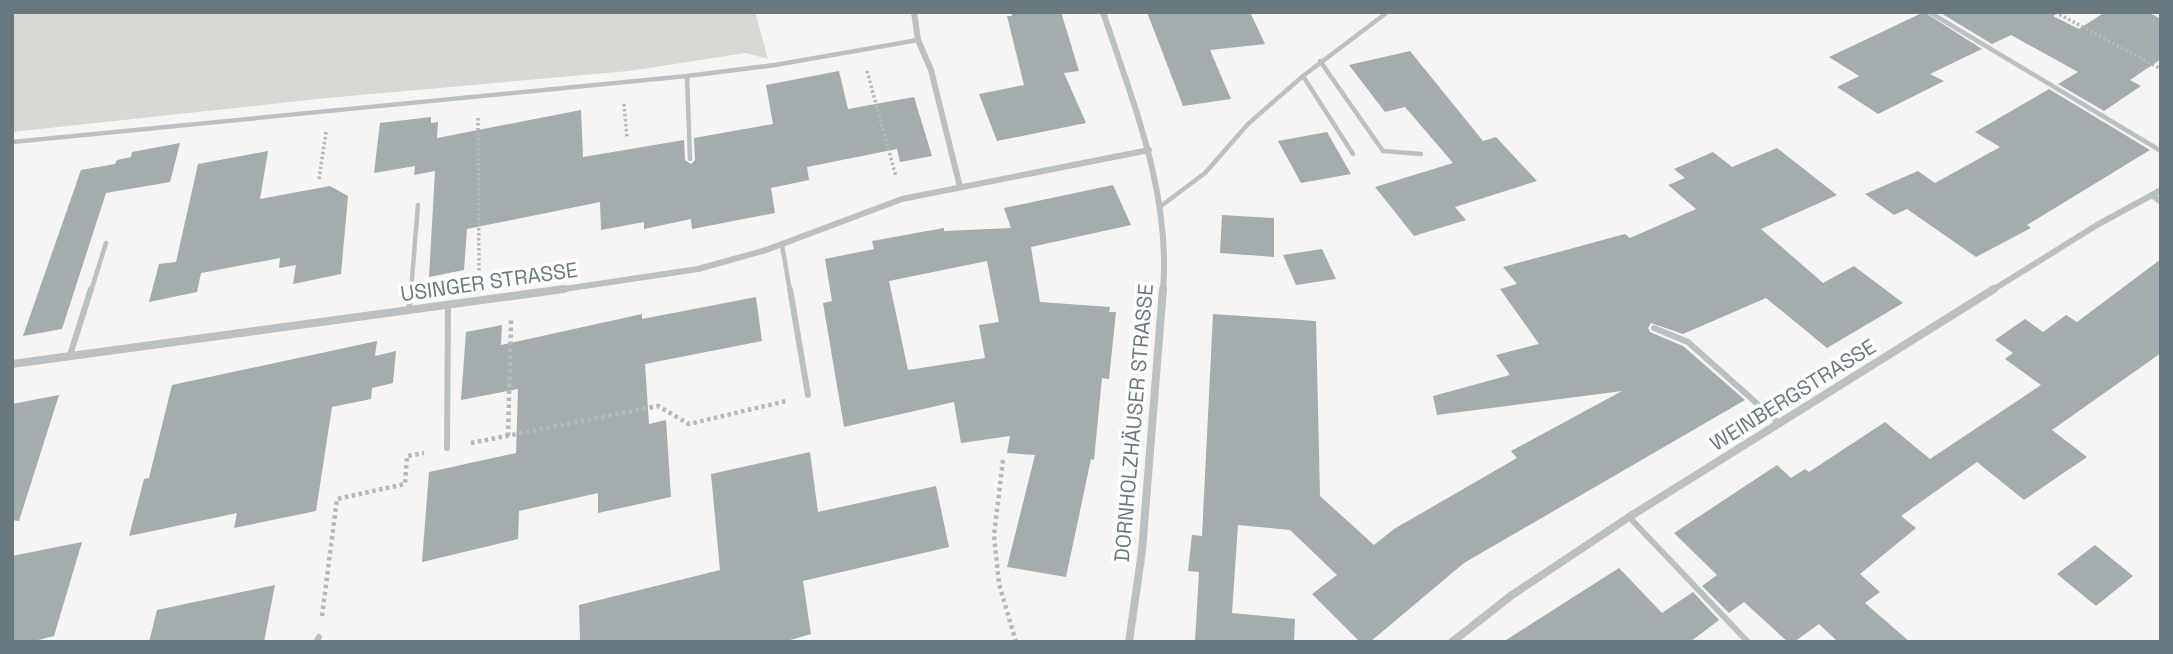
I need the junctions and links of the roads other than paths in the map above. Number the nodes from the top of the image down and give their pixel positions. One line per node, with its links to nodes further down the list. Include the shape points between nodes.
1 (914, 12): 5 (street)
2 (1103, 12): 10 (street, DORNHOLZHÄUSER STRASSE)
3 (1929, 12): 11 (lane)
4 (1385, 14): 6 (lane)
5 (918, 40): 7 (lane); 15 (street, via 931,70)
6 (1320, 61): 8 (lane); 13 (lane, via 1382,151)
7 (687, 76): 9 (lane); 14 (lane)
8 (1303, 76): 12 (lane); 20 (lane, via 1248,124 1205,173)
9 (12, 142)
10 (1149, 150): 15 (street, USINGER STRASSE); 20 (street, DORNHOLZHÄUSER STRASSE)
11 (2161, 151)
12 (1353, 154)
13 (1420, 154)
14 (690, 159)
15 (960, 187): 22 (street, USINGER STRASSE, via 867,209)
16 (2161, 190): 17 (street, WEINBERGSTRASSE)
17 (2152, 195): 18 (street); 29 (street, WEINBERGSTRASSE)
18 (2161, 202)
19 (418, 205): 24 (lane)
20 (1161, 206): 32 (street, DORNHOLZHÄUSER STRASSE, via 1166,264 1142,551)
21 (106, 243): 26 (lane)
22 (782, 245): 23 (street, USINGER STRASSE, via 670,275); 28 (lane)
23 (448, 307): 24 (street, USINGER STRASSE); 30 (lane)
24 (409, 311): 26 (street, USINGER STRASSE)
25 (1654, 328): 29 (lane, via 1688,342)
26 (70, 355): 27 (street, USINGER STRASSE)
27 (12, 364)
28 (808, 395)
29 (1780, 424): 31 (street, WEINBERGSTRASSE)
30 (447, 448)
31 (1629, 517): 33 (street, WEINBERGSTRASSE, via 1512,595); 34 (lane)
32 (1129, 642)
33 (1452, 642)
34 (1748, 642)

